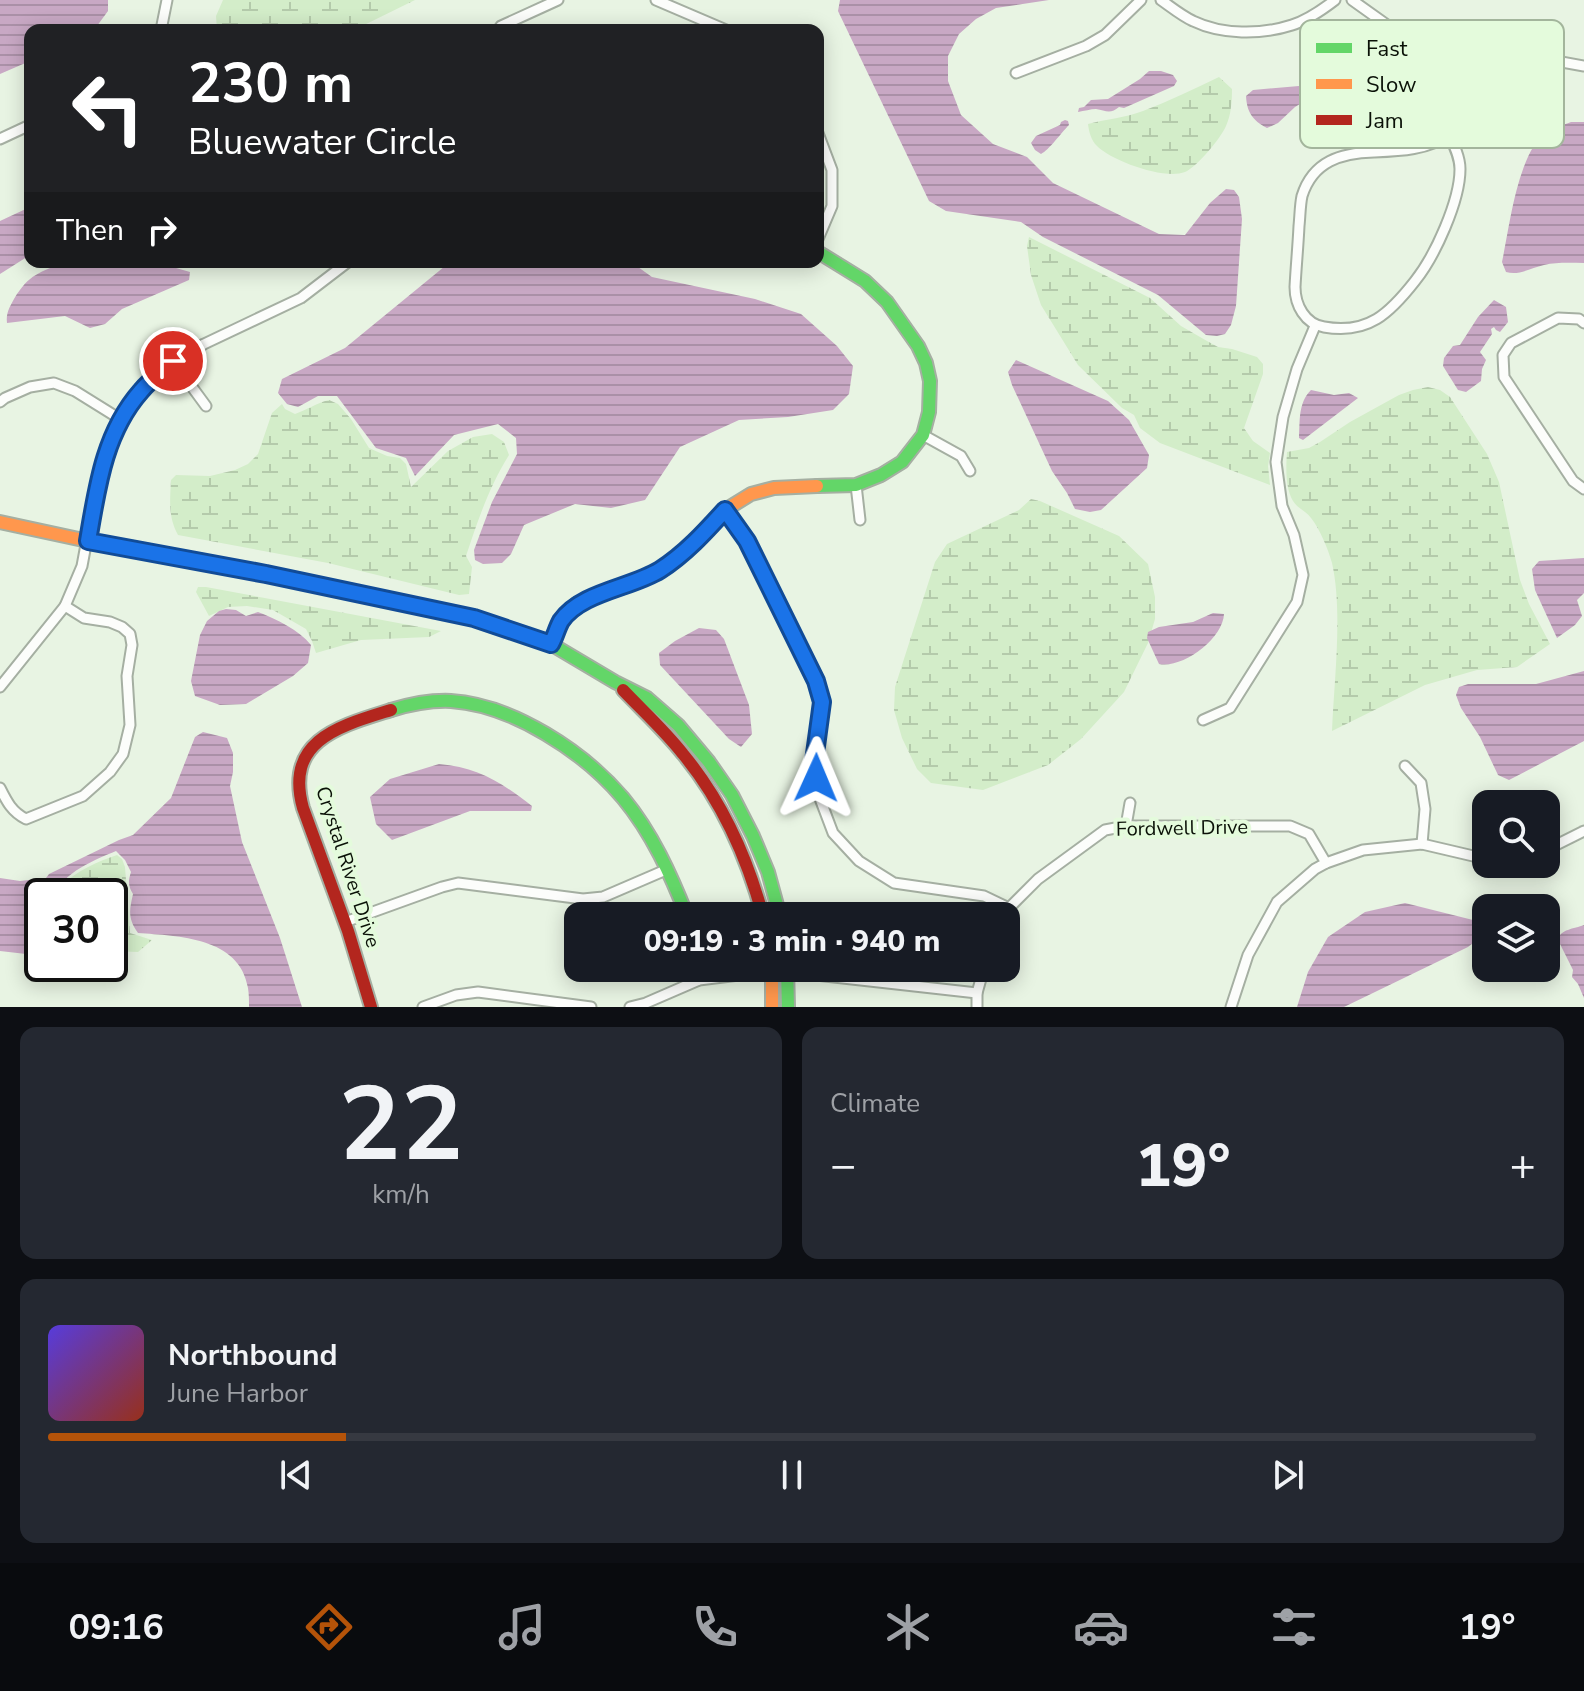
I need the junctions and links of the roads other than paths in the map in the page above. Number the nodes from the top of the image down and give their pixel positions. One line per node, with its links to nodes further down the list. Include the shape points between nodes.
1 (167, 0): 11 (street)
2 (558, 0): 12 (street)
3 (656, 0): 13 (street)
4 (1141, 0): 16 (street, via 1105,35)
5 (1161, 0): 10 (street, via 1191,21 1224,32)
6 (1335, 0): 8 (street)
7 (1352, 0): 9 (street)
8 (1302, 20)
9 (1380, 20)
10 (1300, 21)
11 (162, 24)
12 (505, 24)
13 (712, 24)
14 (1564, 62): 15 (street)
15 (1584, 66)
16 (1016, 73)
17 (24, 128): 18 (street)
18 (0, 139)
19 (1421, 148): 26 (street, via 1339,156 1314,173 1302,196 1295,298)
20 (1456, 148): 26 (street, via 1460,169 1451,214 1424,270 1395,307 1367,325 1339,330)
21 (824, 149): 22 (street, via 832,170 832,206)
22 (824, 225)
23 (824, 256): 31 (street, via 887,302 918,346 930,381)
24 (340, 268): 27 (street, via 301,298)
25 (1584, 323): 34 (street, via 1558,318 1511,343 1503,355 1504,377 1573,481)
26 (1315, 326): 43 (street, via 1283,417 1276,462 1282,506 1303,575 1297,602 1230,708)
27 (173, 361): 29 (street); 30 (street, via 141,390)
28 (0, 402): 30 (street, via 30,387 54,383)
29 (206, 406)
30 (120, 419): 38 (street, via 97,485)
31 (923, 435): 32 (street, via 961,456); 33 (street, via 902,462)
32 (970, 471)
33 (856, 485): 35 (street, via 774,488); 36 (street)
34 (1584, 489)
35 (725, 510): 40 (street, via 677,559 640,581 576,604); 57 (street, via 747,541 816,681 822,702 814,761 819,796 833,833 859,861 894,883 984,896)
36 (860, 520)
37 (0, 522): 38 (street)
38 (88, 541): 39 (street); 40 (street, via 474,618)
39 (65, 606): 42 (street); 45 (street, via 130,634 130,725 123,754 83,796 26,819 8,805)
40 (551, 644): 41 (street)
41 (615, 682): 55 (street, via 689,761 715,799); 56 (street, via 647,698 709,762 753,836)
42 (0, 687)
43 (1203, 720)
44 (1405, 766): 50 (street, via 1421,783)
45 (0, 788)
46 (1130, 803): 47 (street)
47 (1126, 826): 52 (street, Fordwell Drive, via 1290,826 1309,834); 58 (street, Fordwell Drive, via 1105,830)
48 (1584, 831): 49 (street)
49 (1560, 843)
50 (1422, 844): 51 (street); 52 (street, via 1363,850)
51 (1472, 856)
52 (1326, 863): 73 (street, via 1277,902 1248,955)
53 (668, 869): 54 (street, Crystal River Drive); 59 (street, via 603,897 583,899 458,883); 59 (street, Crystal River Drive, via 622,796 556,741 492,709 430,701 324,735 299,774 302,802)
54 (681, 902)
55 (759, 902)
56 (776, 902)
57 (992, 902)
58 (1016, 902)
59 (345, 922): 66 (street, Crystal River Drive)
60 (694, 982): 69 (street)
61 (772, 982): 70 (street)
62 (788, 982): 71 (street)
63 (887, 982): 65 (street)
64 (980, 982): 65 (street)
65 (977, 993): 72 (street)
66 (371, 1007)
67 (423, 1007): 68 (street, via 478,992)
68 (591, 1007)
69 (630, 1007)
70 (772, 1007)
71 (788, 1007)
72 (977, 1007)
73 (1231, 1007)

